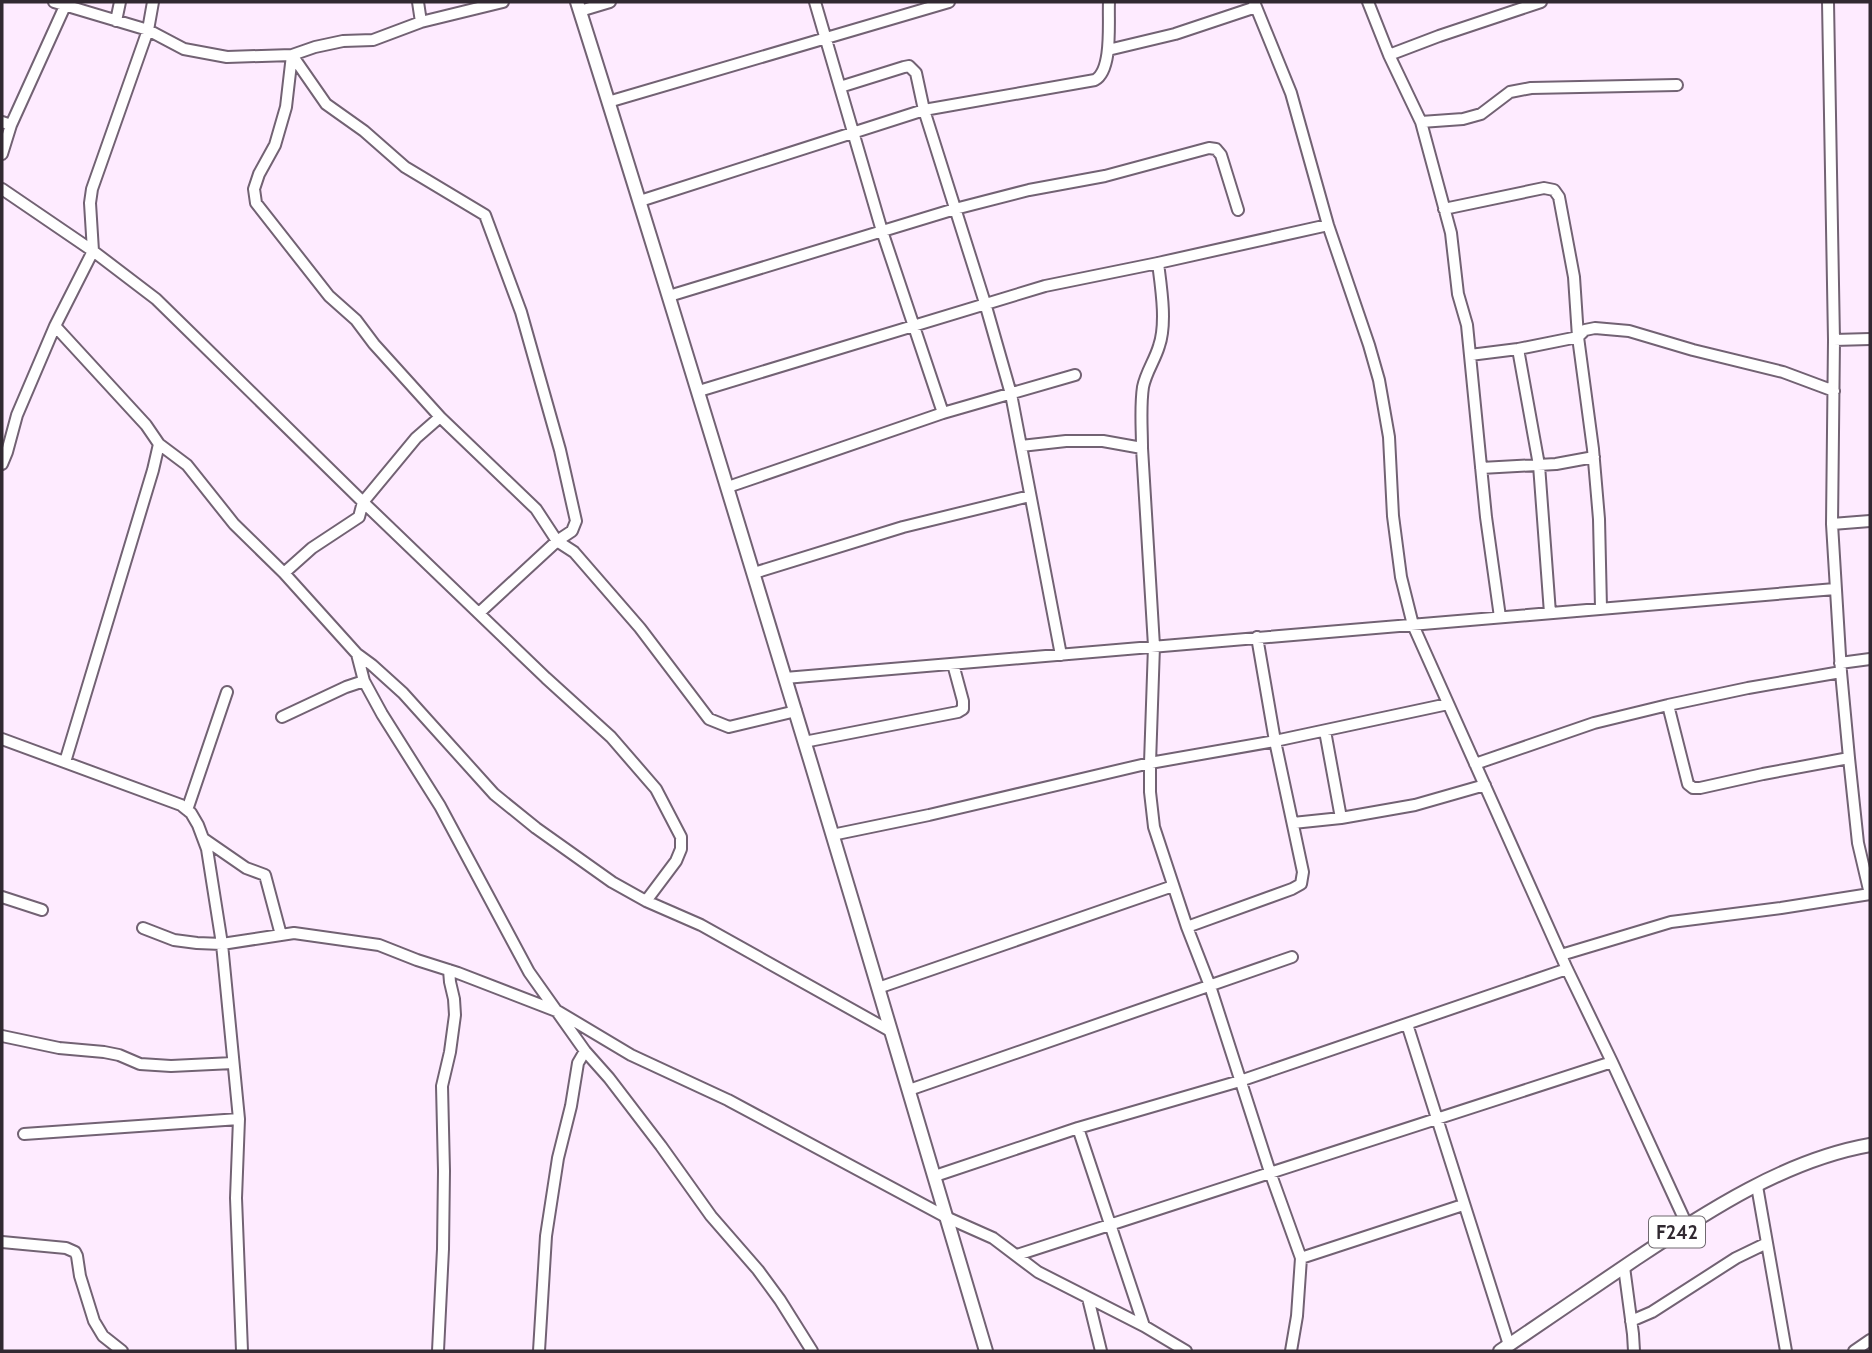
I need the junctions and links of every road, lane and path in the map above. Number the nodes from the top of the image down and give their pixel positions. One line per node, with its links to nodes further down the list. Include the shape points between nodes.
1 (120, 2): 15 (street)
2 (153, 2): 17 (street)
3 (418, 2): 16 (street)
4 (503, 2): 16 (street)
5 (610, 2): 14 (street)
6 (815, 2): 18 (street)
7 (949, 2): 18 (street)
8 (1109, 2): 19 (street)
9 (1368, 2): 21 (street)
10 (1541, 2): 21 (street)
11 (1828, 2): 45 (street)
12 (60, 4): 15 (street); 27 (street)
13 (1255, 4): 19 (street, via 1175,34); 35 (street, via 1291,93)
14 (578, 6): 24 (main road)
15 (116, 21): 17 (street)
16 (421, 22): 20 (street, via 373,40 343,41)
17 (148, 30): 20 (street, via 184,49 228,57); 37 (street, via 92,189)
18 (826, 39): 23 (street); 24 (street)
19 (1108, 50): 25 (street, via 1104,71 1095,79)
20 (292, 55): 53 (street, via 286,107 275,145 254,189 256,203 329,296 356,320); 67 (street, via 326,104 405,167 485,215 521,312 574,507 572,531)
21 (1388, 55): 26 (street)
22 (1677, 85): 26 (street, via 1531,88 1510,92 1482,114)
23 (840, 87): 25 (street, via 909,66 916,73); 28 (street)
24 (608, 102): 31 (main road)
25 (924, 110): 28 (street); 32 (street)
26 (1421, 122): 33 (street)
27 (6, 123): 29 (street)
28 (854, 133): 31 (street); 36 (street)
29 (2, 154)
30 (2, 189): 37 (street)
31 (639, 201): 39 (main road)
32 (956, 209): 34 (street, via 1209,148 1220,155); 36 (street); 40 (street)
33 (1444, 209): 43 (street, via 1544,188 1554,190 1574,277); 47 (street)
34 (1238, 210)
35 (1328, 225): 38 (street); 75 (street, via 1379,380 1389,437 1401,577)
36 (882, 231): 39 (street); 42 (street)
37 (93, 251): 41 (street); 64 (street, via 156,299)
38 (1158, 263): 40 (street); 56 (street, via 1161,328 1143,390)
39 (669, 296): 49 (main road)
40 (985, 303): 42 (street); 51 (street)
41 (55, 326): 54 (street); 57 (street)
42 (914, 326): 49 (street); 52 (street)
43 (1578, 337): 46 (street); 50 (street, via 1595,328 1629,331 1783,372); 58 (street)
44 (1870, 339): 45 (street)
45 (1834, 340): 50 (street)
46 (1518, 349): 47 (street); 60 (street)
47 (1470, 355): 61 (street)
48 (1075, 375): 51 (street)
49 (699, 391): 62 (main road)
50 (1834, 391): 66 (street)
51 (1011, 394): 52 (street); 55 (street)
52 (943, 413): 62 (street)
53 (440, 417): 64 (street, via 416,438); 67 (street, via 536,509)
54 (159, 444): 68 (street, via 187,465 234,524); 95 (street)
55 (1021, 446): 56 (street, via 1103,441); 63 (street)
56 (1142, 448): 77 (street)
57 (5, 451): 59 (street)
58 (1594, 457): 60 (street); 71 (street)
59 (2, 464)
60 (1539, 465): 61 (street); 73 (street)
61 (1481, 468): 74 (street)
62 (727, 486): 69 (main road)
63 (1030, 496): 69 (street, via 904,527); 79 (street)
64 (363, 502): 68 (street, via 359,517); 72 (street)
65 (1870, 521): 66 (street)
66 (1832, 524): 70 (street)
67 (557, 541): 72 (street); 88 (street, via 574,552 640,628 709,719 729,727)
68 (284, 573): 78 (street)
69 (754, 573): 83 (main road)
70 (1835, 589): 71 (street); 82 (street)
71 (1601, 608): 73 (street)
72 (479, 613): 109 (street, via 611,737 656,789 681,837 681,849)
73 (1550, 613): 74 (street)
74 (1500, 617): 75 (street)
75 (1413, 625): 76 (street); 86 (street)
76 (1257, 637): 77 (street); 92 (street)
77 (1154, 646): 79 (street); 96 (street)
78 (357, 654): 84 (street); 109 (street, via 403,693 494,794 612,882)
79 (1061, 655): 81 (street)
80 (1870, 659): 82 (street)
81 (953, 664): 83 (street); 93 (street, via 963,701 958,712)
82 (1840, 668): 87 (street); 94 (street)
83 (785, 678): 88 (main road)
84 (364, 681): 89 (street); 121 (street, via 440,806 529,972)
85 (228, 692): 99 (street)
86 (1448, 704): 90 (street); 97 (street)
87 (1668, 705): 94 (street, via 1688,785 1693,788); 97 (street, via 1594,723)
88 (796, 711): 93 (main road)
89 (282, 717)
90 (1325, 731): 92 (street); 100 (street)
91 (2, 739): 95 (street)
92 (1275, 741): 96 (street); 101 (street)
93 (804, 742): 102 (main road)
94 (1849, 758): 104 (street)
95 (65, 762): 99 (street)
96 (1150, 762): 102 (street); 106 (street, via 1154,827)
97 (1475, 764): 98 (street)
98 (1485, 785): 100 (street, via 1415,806); 115 (street)
99 (187, 810): 103 (street)
100 (1341, 818): 101 (street)
101 (1293, 823): 111 (street, via 1303,872 1301,884)
102 (832, 835): 120 (main road)
103 (204, 839): 113 (street, via 246,868 265,875); 114 (street)
104 (1858, 844): 105 (street); 107 (street)
105 (1870, 844)
106 (1173, 886): 111 (street); 120 (street)
107 (1870, 894): 115 (street, via 1671,922)
108 (3, 900): 110 (street)
109 (646, 901): 123 (street, via 701,926)
110 (42, 910)
111 (1187, 927): 119 (street)
112 (143, 928): 114 (street, via 174,940)
113 (281, 935): 114 (street); 118 (street, via 379,945)
114 (222, 944): 127 (street)
115 (1561, 955): 117 (street)
116 (1292, 957): 119 (street)
117 (1567, 969): 122 (street); 126 (street)
118 (449, 970): 121 (street); 154 (street, via 455,1015 442,1086)
119 (1210, 986): 128 (street); 129 (street)
120 (878, 988): 123 (main road)
121 (559, 1012): 125 (street); 139 (street, via 631,1055 728,1100)
122 (1407, 1024): 128 (street); 131 (street)
123 (892, 1031): 129 (main road)
124 (2, 1036): 127 (street, via 112,1053 140,1064)
125 (585, 1051): 155 (street, via 575,1077 546,1236); 156 (street, via 758,1270)
126 (1612, 1062): 131 (street); 140 (street)
127 (233, 1063): 130 (street)
128 (1240, 1081): 132 (street); 135 (street)
129 (909, 1090): 136 (main road)
130 (239, 1119): 133 (street); 153 (street, via 236,1198)
131 (1437, 1119): 135 (street); 138 (street)
132 (1078, 1128): 136 (street); 141 (street)
133 (24, 1134)
134 (1870, 1145): 137 (main road, F242, via 1811,1160)
135 (1270, 1172): 141 (street); 145 (street)
136 (935, 1176): 139 (main road)
137 (1757, 1186): 140 (main road, F242); 143 (street)
138 (1463, 1205): 145 (street); 151 (street)
139 (948, 1218): 144 (street, via 993,1238); 157 (main road)
140 (1687, 1225): 146 (main road, F242)
141 (1110, 1226): 144 (street); 149 (street)
142 (2, 1242): 152 (street, via 75,1252 94,1321 103,1336)
143 (1767, 1242): 148 (street); 162 (street)
144 (1017, 1255): 147 (street, via 1038,1272)
145 (1301, 1258): 160 (street)
146 (1624, 1267): 148 (street); 151 (main road, F242)
147 (1088, 1298): 149 (street); 158 (street)
148 (1631, 1321): 161 (street)
149 (1144, 1325): 159 (street)
150 (1870, 1340): 163 (street)
151 (1505, 1348)
152 (122, 1351)
153 (242, 1351)
154 (438, 1351)
155 (539, 1351)
156 (812, 1351)
157 (986, 1351)
158 (1101, 1351)
159 (1186, 1351)
160 (1291, 1351)
161 (1634, 1351)
162 (1786, 1351)
163 (1854, 1351)

